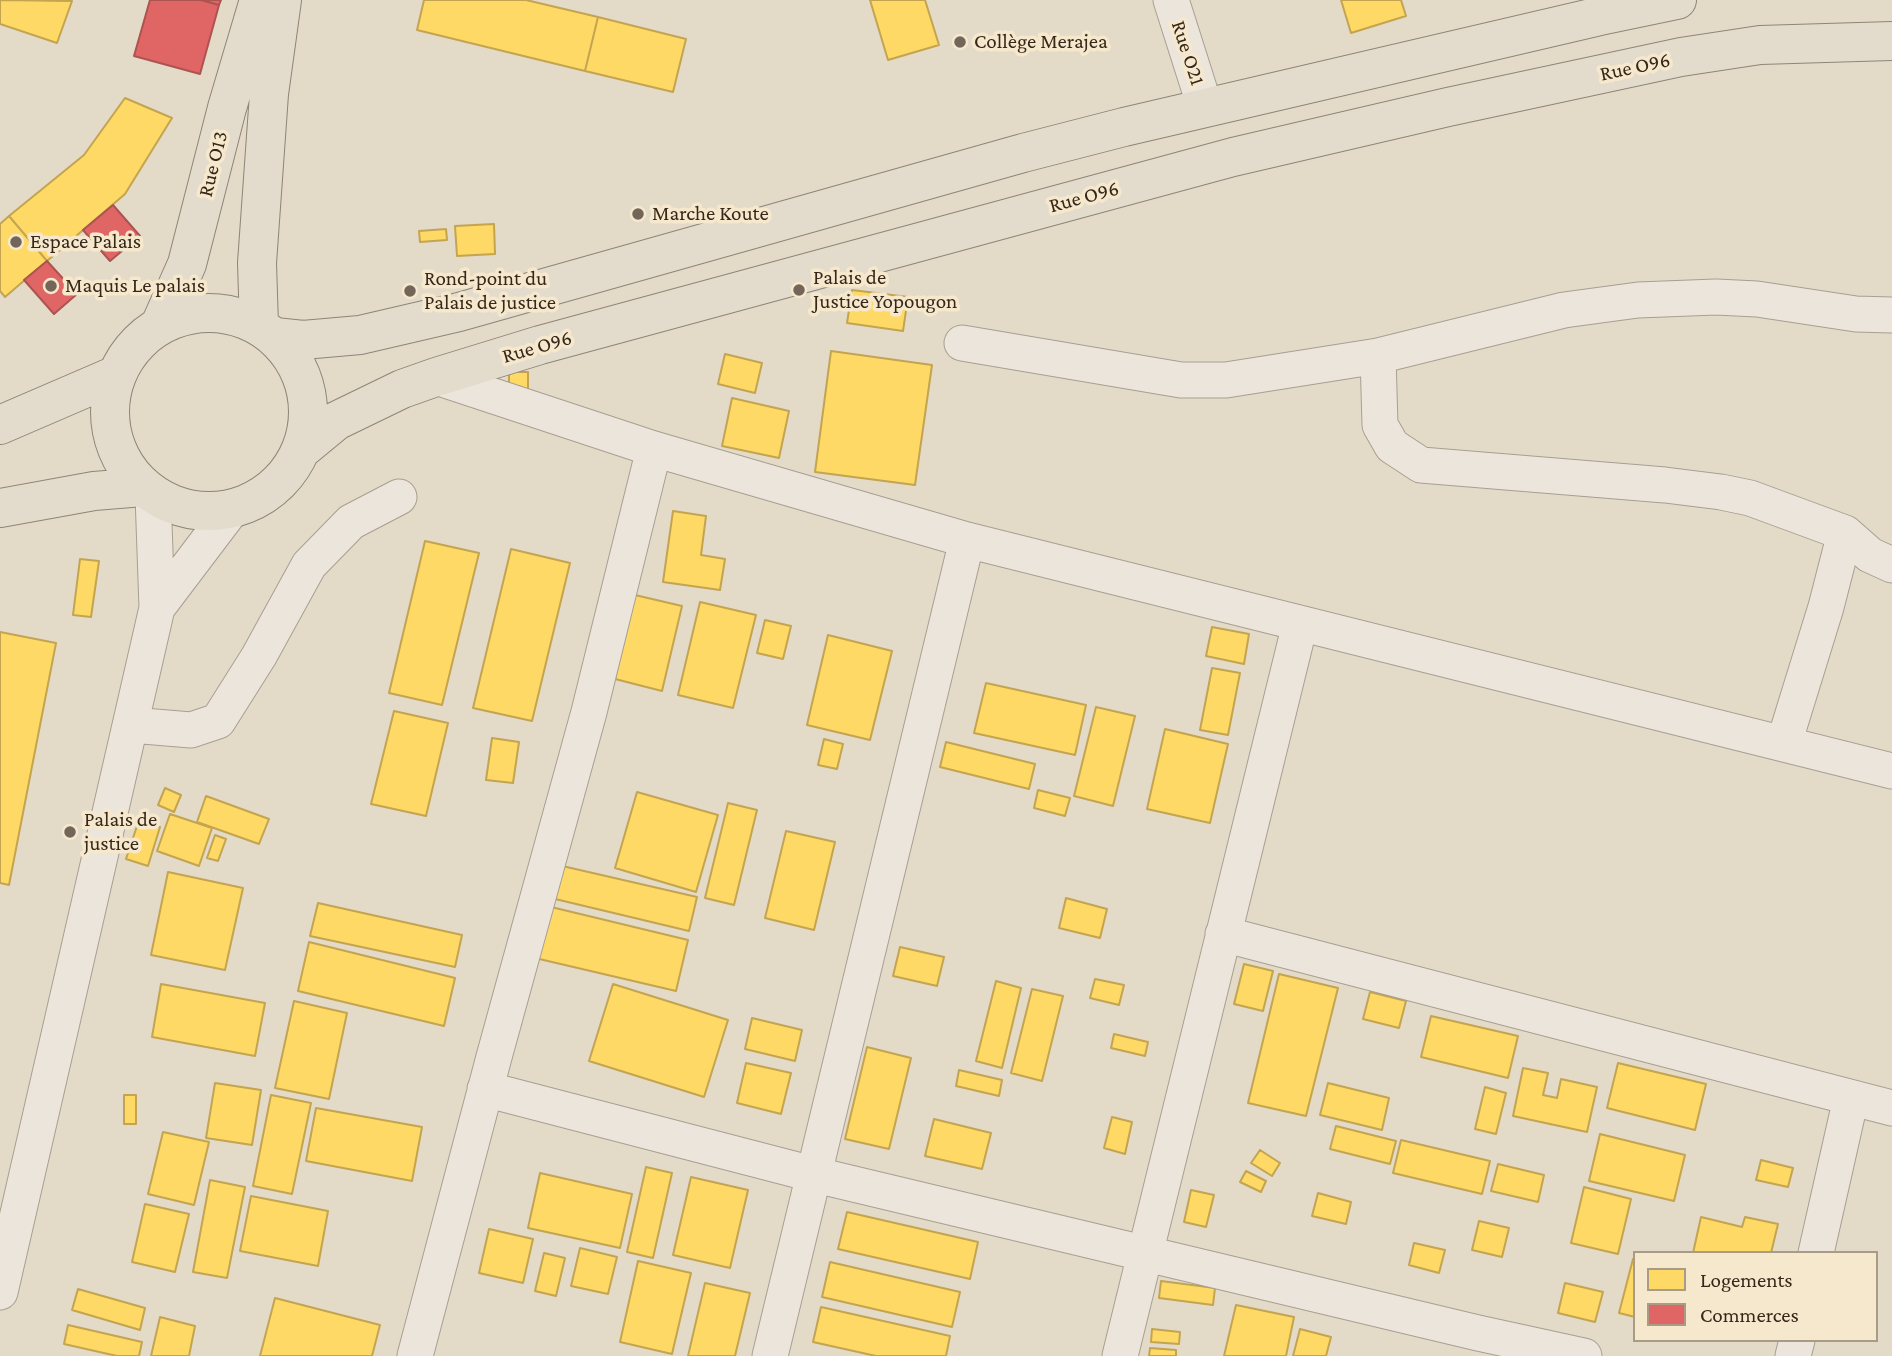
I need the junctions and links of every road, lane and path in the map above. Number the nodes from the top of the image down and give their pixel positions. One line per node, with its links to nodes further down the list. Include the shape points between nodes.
1 (259, 0): 8 (main road, Rue O13, via 187,264)
2 (282, 0): 9 (main road, via 269,93 257,263)
3 (1171, 0): 6 (street, Rue O21)
4 (1677, 0): 6 (main road)
5 (1892, 41): 13 (main road, Rue O96, via 1760,45 1681,57 1448,107 1233,157)
6 (1205, 107): 9 (main road, via 459,312 360,335 303,340)
7 (1892, 315): 11 (street, via 1757,299 1638,300 1564,310)
8 (160, 325): 9 (main road, via 184,315 210,313 235,316); 12 (main road, via 142,338)
9 (267, 332): 15 (main road, via 291,356 303,378 308,426)
10 (962, 343): 11 (street, via 1181,380 1226,380)
11 (1378, 356): 21 (street, via 1380,425 1392,446 1421,465 1721,492)
12 (116, 374): 14 (main road); 17 (main road, via 109,398 115,447 126,469)
13 (436, 377): 15 (main road, Rue O96, via 336,421); 16 (street)
14 (0, 425)
15 (302, 449): 20 (main road, via 285,476 261,496)
16 (654, 449): 22 (street); 30 (street, via 589,712)
17 (148, 491): 19 (main road, via 94,491); 20 (main road, via 191,510); 24 (street)
18 (398, 497): 26 (street, via 351,522 309,565 218,721 191,730)
19 (0, 508)
20 (232, 509): 24 (street)
21 (1845, 533): 23 (street, via 1870,555); 27 (street)
22 (967, 540): 25 (street); 33 (street)
23 (1892, 565)
24 (157, 608): 26 (street)
25 (1300, 624): 27 (street); 29 (street)
26 (131, 724): 36 (street)
27 (1784, 743): 28 (street)
28 (1892, 771)
29 (1223, 934): 31 (street); 35 (street)
30 (485, 1089): 33 (street); 38 (street)
31 (1851, 1098): 32 (street); 34 (street)
32 (1892, 1108)
33 (816, 1175): 35 (street); 39 (street)
34 (1816, 1251)
35 (1145, 1253): 37 (street); 40 (street)
36 (0, 1292)
37 (1475, 1344): 41 (street)
38 (415, 1356)
39 (771, 1356)
40 (1120, 1356)
41 (1584, 1356)

